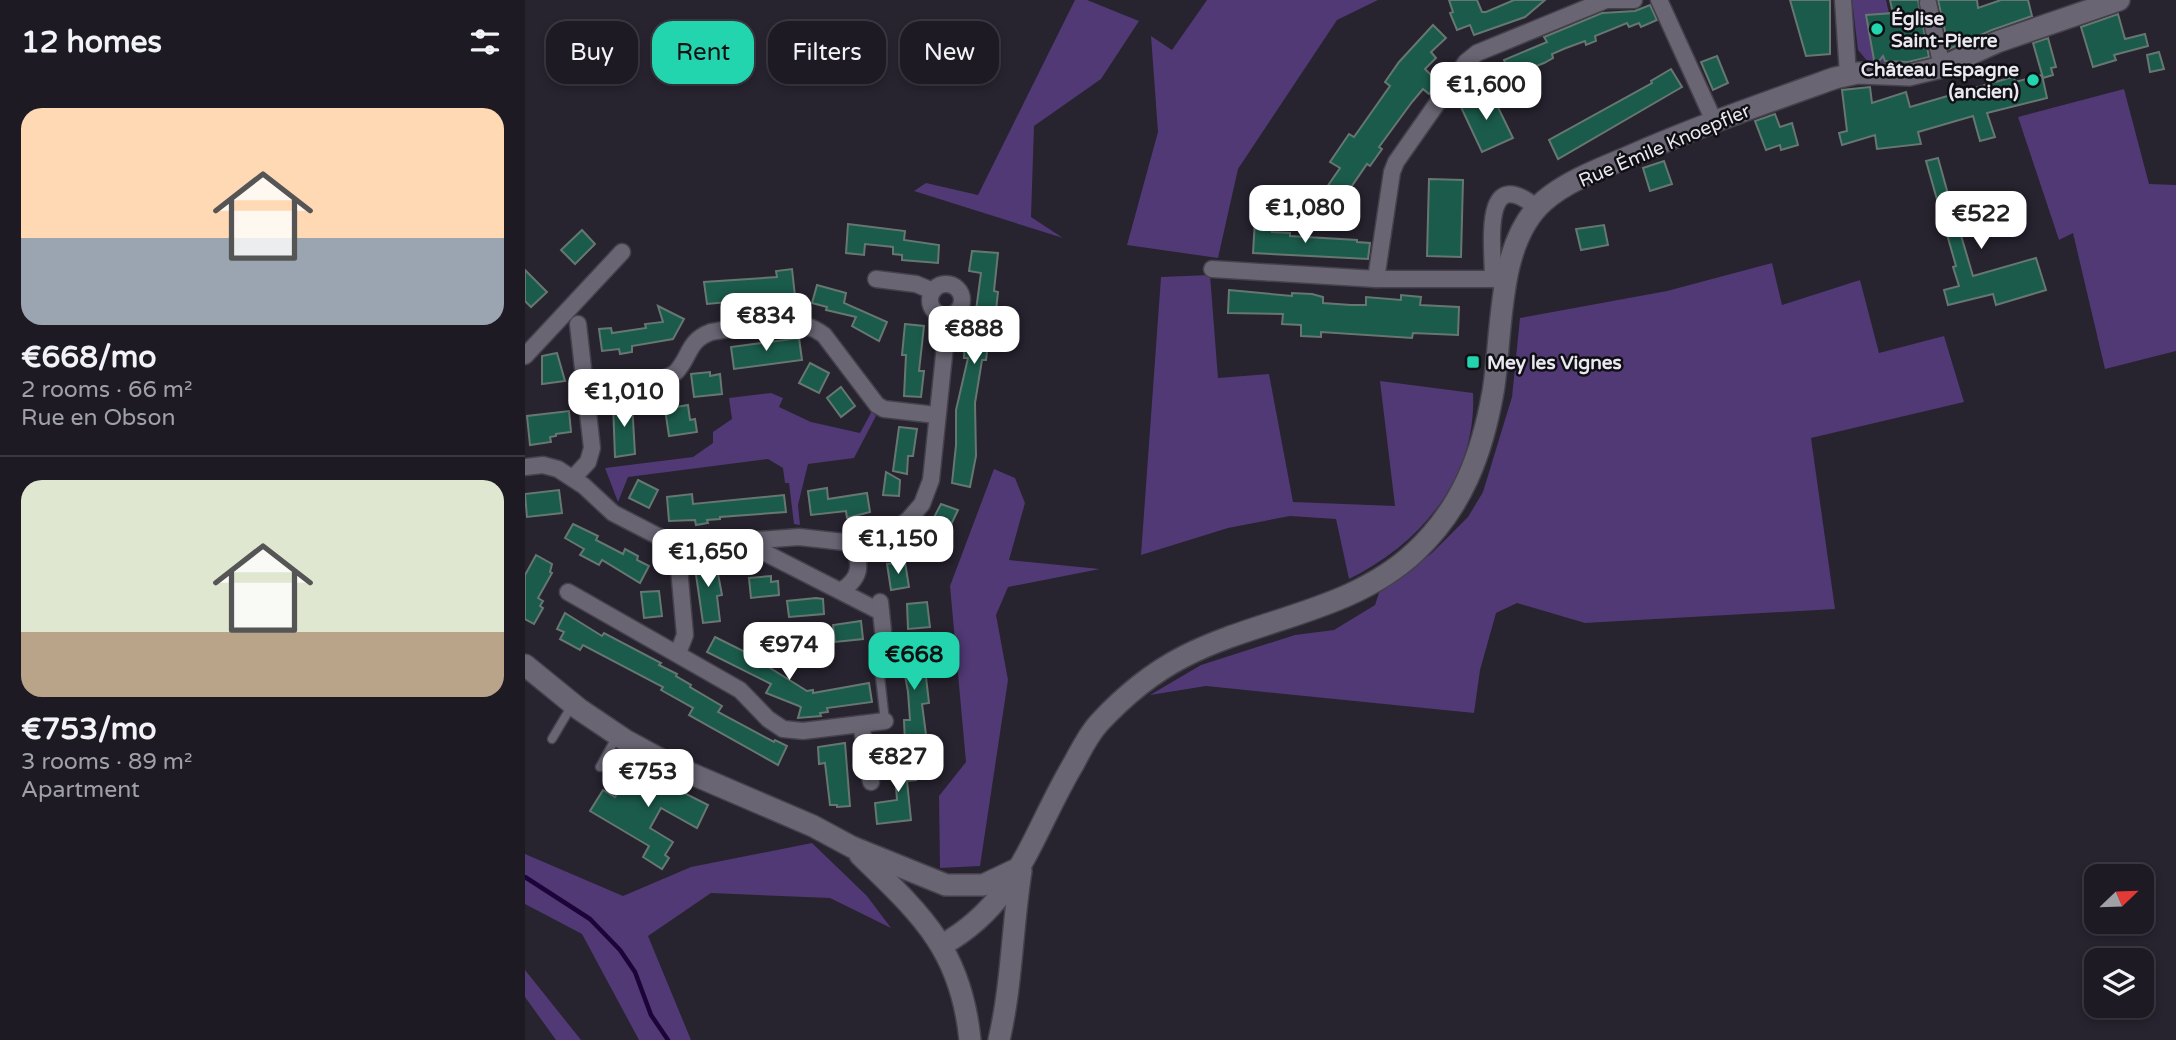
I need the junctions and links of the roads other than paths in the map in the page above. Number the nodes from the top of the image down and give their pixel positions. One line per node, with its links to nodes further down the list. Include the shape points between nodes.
1 (1607, 0): 2 (street); 14 (street, via 1488,47 1466,62 1396,162)
2 (1634, 0)
3 (1659, 0): 9 (street)
4 (1843, 0): 8 (street)
5 (2119, 0): 7 (main road, via 1997,42)
6 (1928, 4): 7 (street)
7 (1942, 67): 8 (main road, via 1909,75)
8 (1848, 74): 9 (main road, Rue Émile Knoepfler)
9 (1714, 121): 10 (main road, Rue Émile Knoepfler, via 1601,169 1559,190)
10 (1537, 208): 15 (main road, Rue Émile Knoepfler, via 1517,241); 15 (street, via 1514,193 1497,201 1493,215)
11 (622, 252): 19 (street)
12 (1212, 269): 14 (street)
13 (877, 279): 16 (street, via 916,284)
14 (1376, 279): 15 (street)
15 (1502, 286): 40 (main road, Rue Émile Knoepfler, via 1494,389 1479,454 1460,496 1436,532 1378,579 1331,602 1185,656 1127,694 1095,728 1063,781)
16 (933, 292): 17 (street, via 931,306); 17 (street, via 946,284 961,292 962,305)
17 (948, 317): 21 (street)
18 (578, 324): 20 (street)
19 (525, 356)
20 (585, 387): 21 (street, via 663,380 678,370 701,336 792,321 824,335 877,405); 23 (street, via 592,448 588,461)
21 (936, 415): 25 (street, via 930,480 922,504 896,530)
22 (525, 467): 23 (street, via 543,465)
23 (573, 478): 26 (street, via 613,513)
24 (740, 540): 25 (street, via 799,537); 26 (street); 27 (street)
25 (853, 543): 27 (street, via 860,560 859,573)
26 (677, 546): 30 (street, via 685,635)
27 (842, 590): 29 (street, via 881,606)
28 (568, 592): 30 (street)
29 (883, 631): 33 (lane, via 876,641)
30 (678, 653): 34 (street, via 740,690 783,729)
31 (525, 665): 32 (main road)
32 (573, 704): 35 (main road); 36 (lane)
33 (885, 721): 34 (street)
34 (861, 724): 38 (street)
35 (618, 735): 37 (lane); 39 (main road, via 671,765)
36 (552, 739)
37 (600, 767)
38 (871, 782)
39 (858, 849): 40 (main road, via 946,885 983,884); 41 (main road, via 923,897 939,915)
40 (1022, 866): 41 (main road, via 988,911); 44 (main road, via 1008,1002)
41 (948, 941): 42 (main road); 43 (main road, via 972,980)
42 (970, 1040)
43 (985, 1040)
44 (999, 1040)

